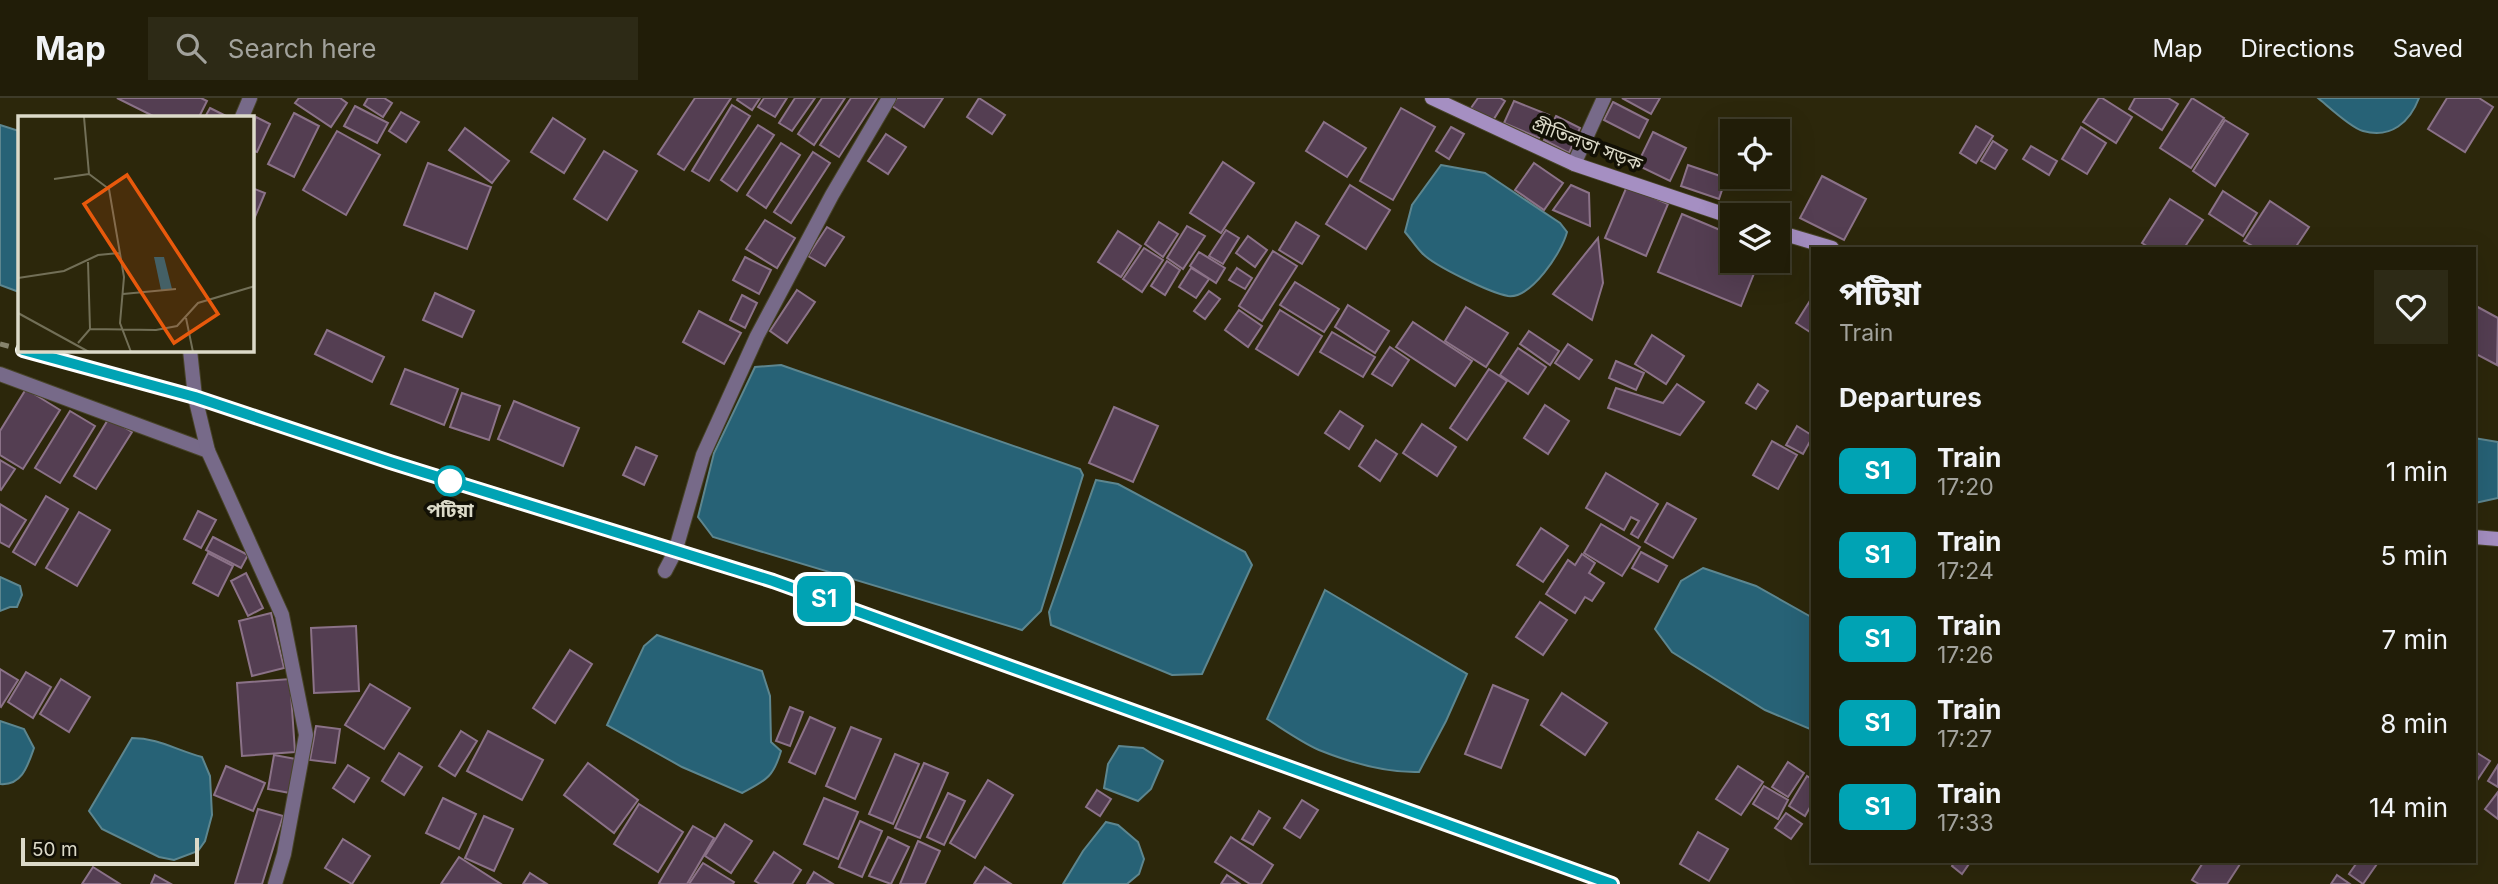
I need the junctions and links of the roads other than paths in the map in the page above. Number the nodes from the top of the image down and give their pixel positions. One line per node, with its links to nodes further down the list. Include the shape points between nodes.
1 (250, 98): 5 (street)
2 (890, 98): 15 (street, via 832,195 752,348 703,455 675,552)
3 (1432, 98): 6 (main road, প্রীতিলতা সড়ক)
4 (1604, 98): 6 (street)
5 (242, 116)
6 (1574, 164): 7 (main road, প্রীতিলতা সড়ক)
7 (1720, 213)
8 (1790, 236): 9 (main road)
9 (1829, 247)
10 (190, 352): 12 (street)
11 (0, 374): 12 (street)
12 (208, 451): 16 (street, via 282,615 306,735)
13 (2476, 537): 14 (main road)
14 (2498, 540)
15 (665, 571)
16 (275, 884)

